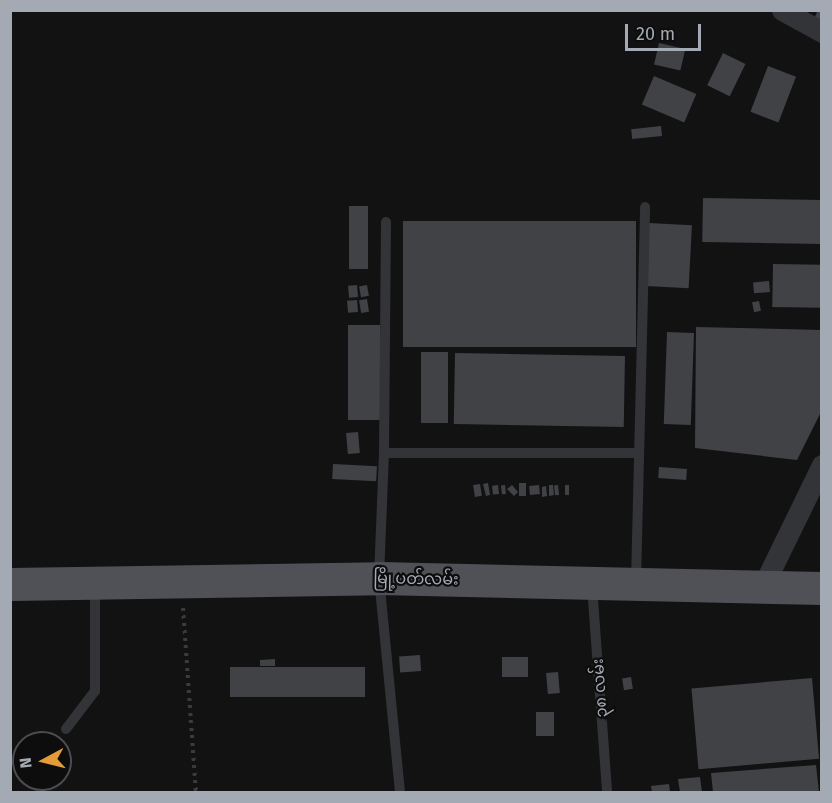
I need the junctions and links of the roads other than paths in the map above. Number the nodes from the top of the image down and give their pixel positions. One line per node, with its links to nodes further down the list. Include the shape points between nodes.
1 (782, 10): 2 (street)
2 (822, 32)
3 (645, 207): 6 (lane)
4 (386, 222): 5 (lane)
5 (384, 453): 6 (lane); 8 (lane)
6 (639, 453): 12 (lane)
7 (822, 465): 13 (street)
8 (379, 578): 9 (main road, မြို့ပတ်လမ်း); 10 (main road, မြို့ပတ်လမ်း); 16 (lane)
9 (95, 581): 11 (main road, မြို့ပတ်လမ်း); 15 (lane, via 95,691)
10 (592, 583): 12 (main road, မြို့ပတ်လမ်း); 17 (lane, ၃၈ လမ်း)
11 (10, 584)
12 (636, 584): 13 (main road, မြို့ပတ်လမ်း)
13 (762, 588): 14 (main road, မြို့ပတ်လမ်း)
14 (822, 588)
15 (66, 729)
16 (400, 792)
17 (607, 792)

